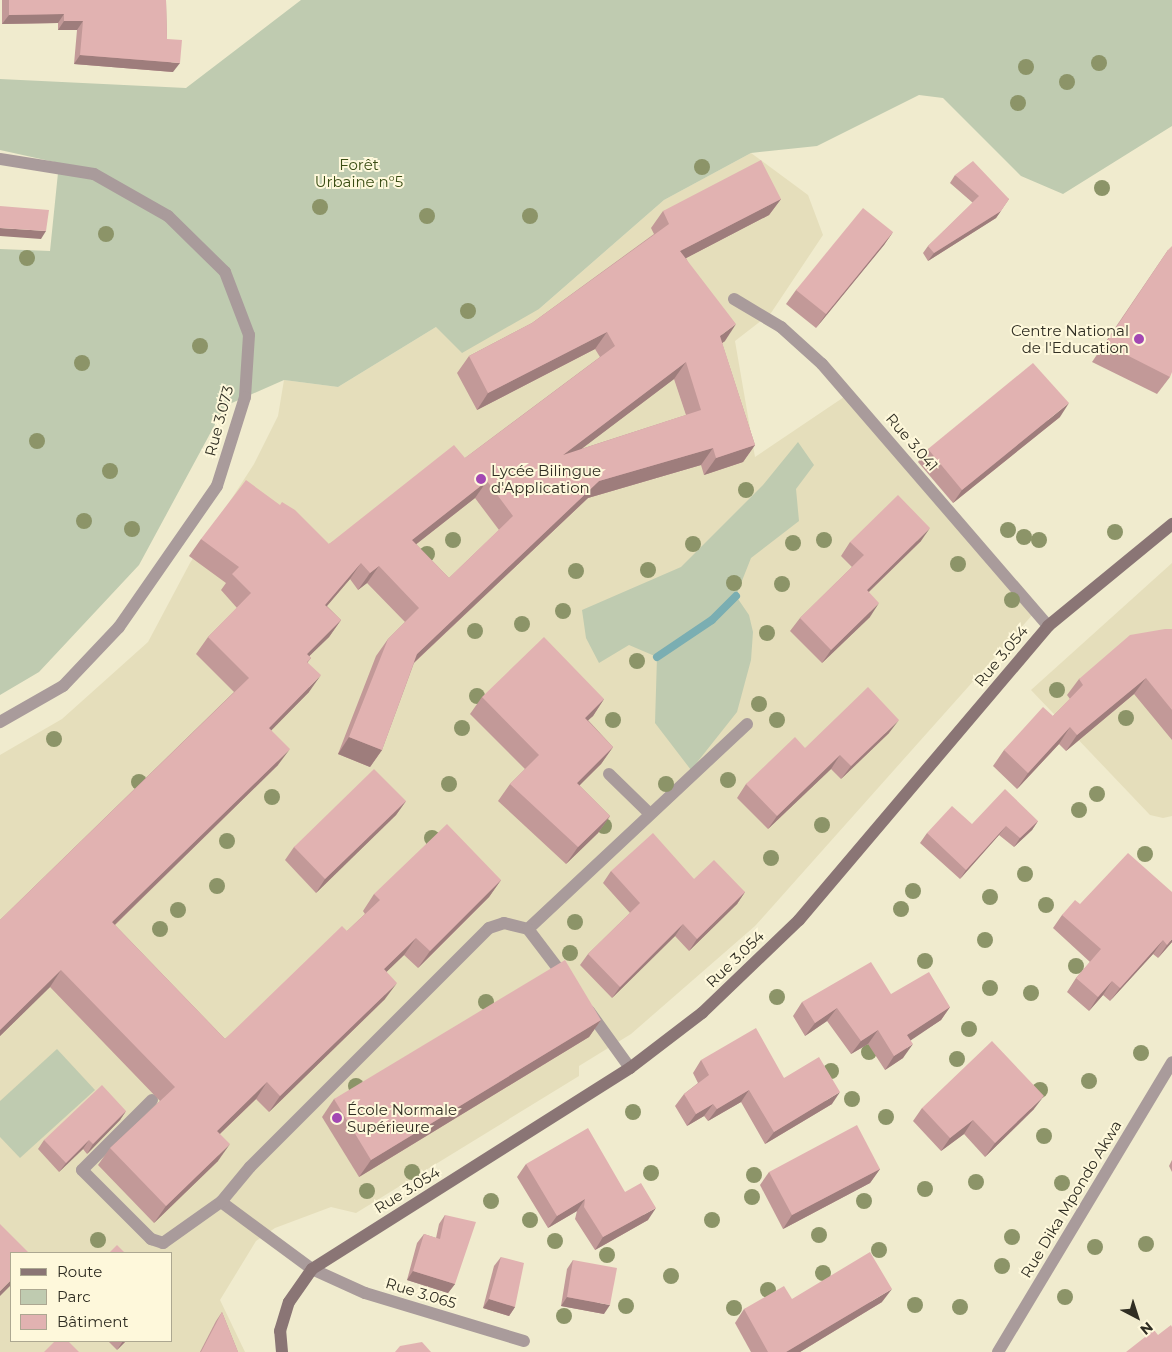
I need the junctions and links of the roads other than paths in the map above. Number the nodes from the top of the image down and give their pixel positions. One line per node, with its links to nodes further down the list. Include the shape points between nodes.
1 (0, 159): 5 (street, Rue 3.073, via 94,174 168,216 225,272 249,335 245,397 217,486 119,627 62,686)
2 (734, 299): 4 (street, Rue 3.041, via 781,327 822,364)
3 (1172, 524): 4 (street, Rue 3.054)
4 (1048, 626): 11 (street, Rue 3.054, via 799,920 702,1013)
5 (0, 722)
6 (747, 724): 8 (street)
7 (609, 774): 8 (street)
8 (650, 814): 9 (street)
9 (528, 929): 11 (street); 13 (street, via 504,923 478,936)
10 (1172, 1062): 17 (street, Rue Dika Mpondo Akwa)
11 (630, 1068): 14 (street, Rue 3.054)
12 (152, 1100): 13 (street, via 82,1170 151,1239 163,1243)
13 (221, 1202): 14 (street, Rue 3.065)
14 (312, 1269): 15 (street, Rue 3.065, via 365,1293); 16 (street, Rue 3.054, via 289,1302 280,1331)
15 (524, 1341)
16 (282, 1352)
17 (998, 1352)

